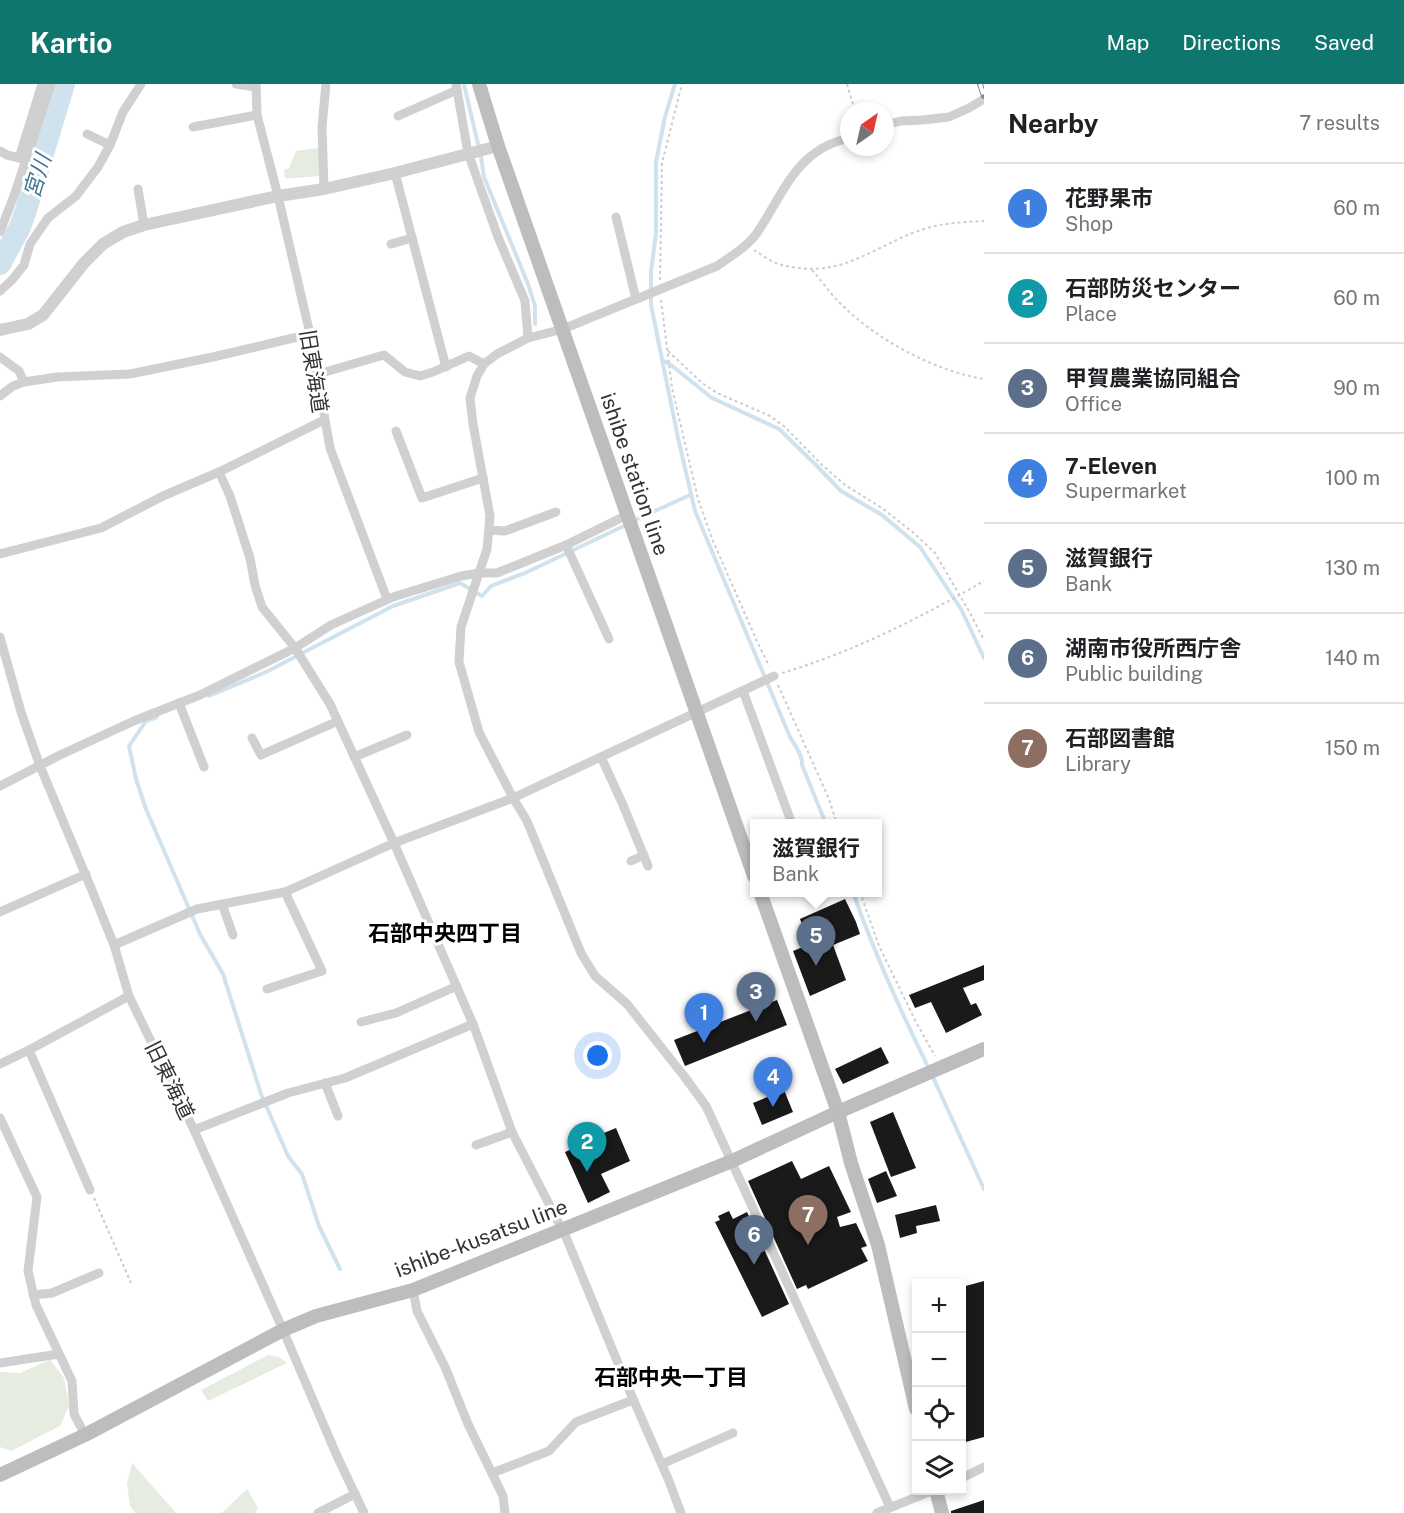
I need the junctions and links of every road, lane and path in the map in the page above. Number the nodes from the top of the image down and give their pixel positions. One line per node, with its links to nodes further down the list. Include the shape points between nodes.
1 (42, 84): 23 (street)
2 (51, 84): 23 (street)
3 (141, 84): 19 (street, via 123,112)
4 (236, 84): 9 (street)
5 (326, 84): 26 (street, via 322,127)
6 (479, 84): 20 (main road, ishibe station line)
7 (682, 84): 36 (path, via 662,163)
8 (847, 84): 12 (path)
9 (256, 86): 13 (street, 旧東海道)
10 (457, 87): 14 (street); 22 (street)
11 (984, 99): 15 (street, via 949,117)
12 (852, 102)
13 (257, 115): 16 (street); 27 (street, 旧東海道)
14 (398, 116)
15 (894, 123)
16 (193, 127)
17 (87, 134): 19 (street)
18 (840, 140): 34 (street, via 801,164)
19 (110, 145): 37 (street, via 76,196 48,218 30,244 24,265)
20 (498, 146): 22 (street); 39 (main road, ishibe station line)
21 (0, 151): 23 (street)
22 (468, 153): 24 (street); 42 (street, via 525,301)
23 (22, 159): 31 (street)
24 (394, 173): 26 (street); 32 (street)
25 (138, 189): 30 (street)
26 (324, 189): 27 (street)
27 (278, 196): 30 (street); 41 (street, 旧東海道)
28 (616, 217): 38 (street)
29 (984, 220): 35 (path, via 920,230 850,262)
30 (144, 225): 40 (street, via 103,244 43,315 28,324)
31 (0, 232)
32 (412, 238): 33 (street); 46 (street)
33 (391, 244)
34 (745, 245): 35 (path, via 773,262); 36 (street, via 717,266)
35 (812, 270): 48 (path, via 861,322 909,353 936,366)
36 (659, 288): 38 (street); 43 (path)
37 (0, 291)
38 (636, 299): 39 (street)
39 (563, 329): 42 (street); 56 (main road, ishibe station line)
40 (0, 330)
41 (309, 334): 47 (street, 旧東海道); 49 (street, via 130,374)
42 (528, 338): 45 (street)
43 (668, 351): 62 (path, via 717,393 771,416 844,484 915,534 935,553); 69 (path, via 672,388 698,499)
44 (0, 357): 49 (street, via 19,372)
45 (484, 364): 46 (street, via 469,356); 54 (street, via 470,398)
46 (446, 366): 47 (street, via 420,376 405,372 384,355)
47 (318, 374): 51 (street, 旧東海道)
48 (984, 380)
49 (24, 382): 50 (street)
50 (0, 396)
51 (324, 420): 53 (street, 旧東海道); 63 (street, via 330,448)
52 (396, 431): 54 (street, via 422,498)
53 (219, 472): 59 (street, 旧東海道, via 101,528); 67 (street, via 250,558 262,607)
54 (483, 478): 57 (street)
55 (556, 512): 57 (street, via 505,531)
56 (627, 514): 58 (street); 72 (main road, ishibe station line)
57 (489, 530): 60 (street)
58 (566, 545): 60 (street, via 497,573); 65 (street)
59 (0, 554)
60 (480, 573): 63 (street); 81 (street, via 461,627 459,662 479,732)
61 (984, 581): 62 (path)
62 (960, 596): 66 (path); 69 (path, via 867,643)
63 (387, 599): 67 (street)
64 (0, 637): 68 (street, 旧東海道)
65 (609, 639)
66 (984, 640)
67 (295, 648): 71 (street); 73 (street)
68 (2, 652): 78 (street, 旧東海道)
69 (774, 676): 70 (street); 83 (path)
70 (743, 691): 72 (street); 82 (street)
71 (179, 703): 78 (street); 79 (street)
72 (696, 713): 77 (street); 87 (main road, ishibe station line)
73 (338, 722): 75 (street, via 261,755); 76 (street)
74 (407, 735): 76 (street)
75 (252, 738)
76 (354, 757): 84 (street)
77 (601, 757): 81 (street); 85 (street)
78 (40, 766): 80 (street); 89 (street, 旧東海道)
79 (204, 767)
80 (0, 786)
81 (513, 798): 84 (street); 113 (street, via 527,821 581,953 595,976 627,1004 706,1106)
82 (790, 819)
83 (835, 819)
84 (394, 843): 90 (street); 97 (street)
85 (644, 855): 86 (street); 88 (street)
86 (631, 861)
87 (750, 865)
88 (648, 866)
89 (86, 874): 94 (street); 96 (street, 旧東海道)
90 (285, 892): 93 (street); 98 (street, via 322,971)
91 (762, 897): 107 (main road)
92 (862, 897): 105 (path, via 879,946)
93 (222, 904): 95 (street); 96 (street, via 197,909)
94 (0, 912)
95 (233, 935)
96 (114, 945): 99 (street, 旧東海道)
97 (457, 986): 100 (street); 101 (street)
98 (267, 989)
99 (129, 996): 103 (street); 110 (street, 旧東海道)
100 (361, 1022)
101 (473, 1024): 106 (street); 111 (street)
102 (984, 1049): 105 (main road, ishibe-kusatsu line)
103 (29, 1050): 104 (street); 114 (street)
104 (0, 1064)
105 (942, 1067): 107 (main road, ishibe-kusatsu line)
106 (325, 1083): 108 (street); 110 (street, via 288,1093)
107 (838, 1112): 113 (main road, ishibe-kusatsu line); 123 (main road, via 878,1245)
108 (338, 1116)
109 (0, 1118): 119 (street, via 37,1197 28,1271)
110 (195, 1130): 120 (street, 旧東海道)
111 (512, 1132): 112 (street); 115 (street)
112 (476, 1145)
113 (732, 1161): 115 (main road, ishibe-kusatsu line); 135 (street)
114 (90, 1190): 117 (path)
115 (562, 1229): 118 (main road, ishibe-kusatsu line); 124 (street)
116 (99, 1273): 119 (street, via 52,1293)
117 (130, 1283)
118 (413, 1290): 120 (main road, ishibe-kusatsu line, via 316,1316); 129 (street, via 417,1311)
119 (33, 1294): 121 (street)
120 (284, 1330): 126 (main road, ishibe-kusatsu line); 132 (street, 旧東海道)
121 (59, 1354): 122 (street); 126 (street, via 72,1381 75,1414)
122 (0, 1363)
123 (912, 1392)
124 (633, 1400): 127 (street); 129 (street, via 576,1422 549,1451)
125 (733, 1433): 127 (street)
126 (85, 1435): 130 (main road, ishibe-kusatsu line)
127 (662, 1464): 139 (street)
128 (984, 1467): 131 (street)
129 (492, 1473): 138 (street, via 503,1496)
130 (0, 1475)
131 (966, 1476)
132 (355, 1494): 136 (street); 137 (street, 旧東海道)
133 (924, 1495): 135 (street)
134 (936, 1495): 141 (main road)
135 (890, 1507): 140 (street)
136 (318, 1513)
137 (364, 1513)
138 (505, 1513)
139 (681, 1513)
140 (877, 1513)
141 (942, 1513)

